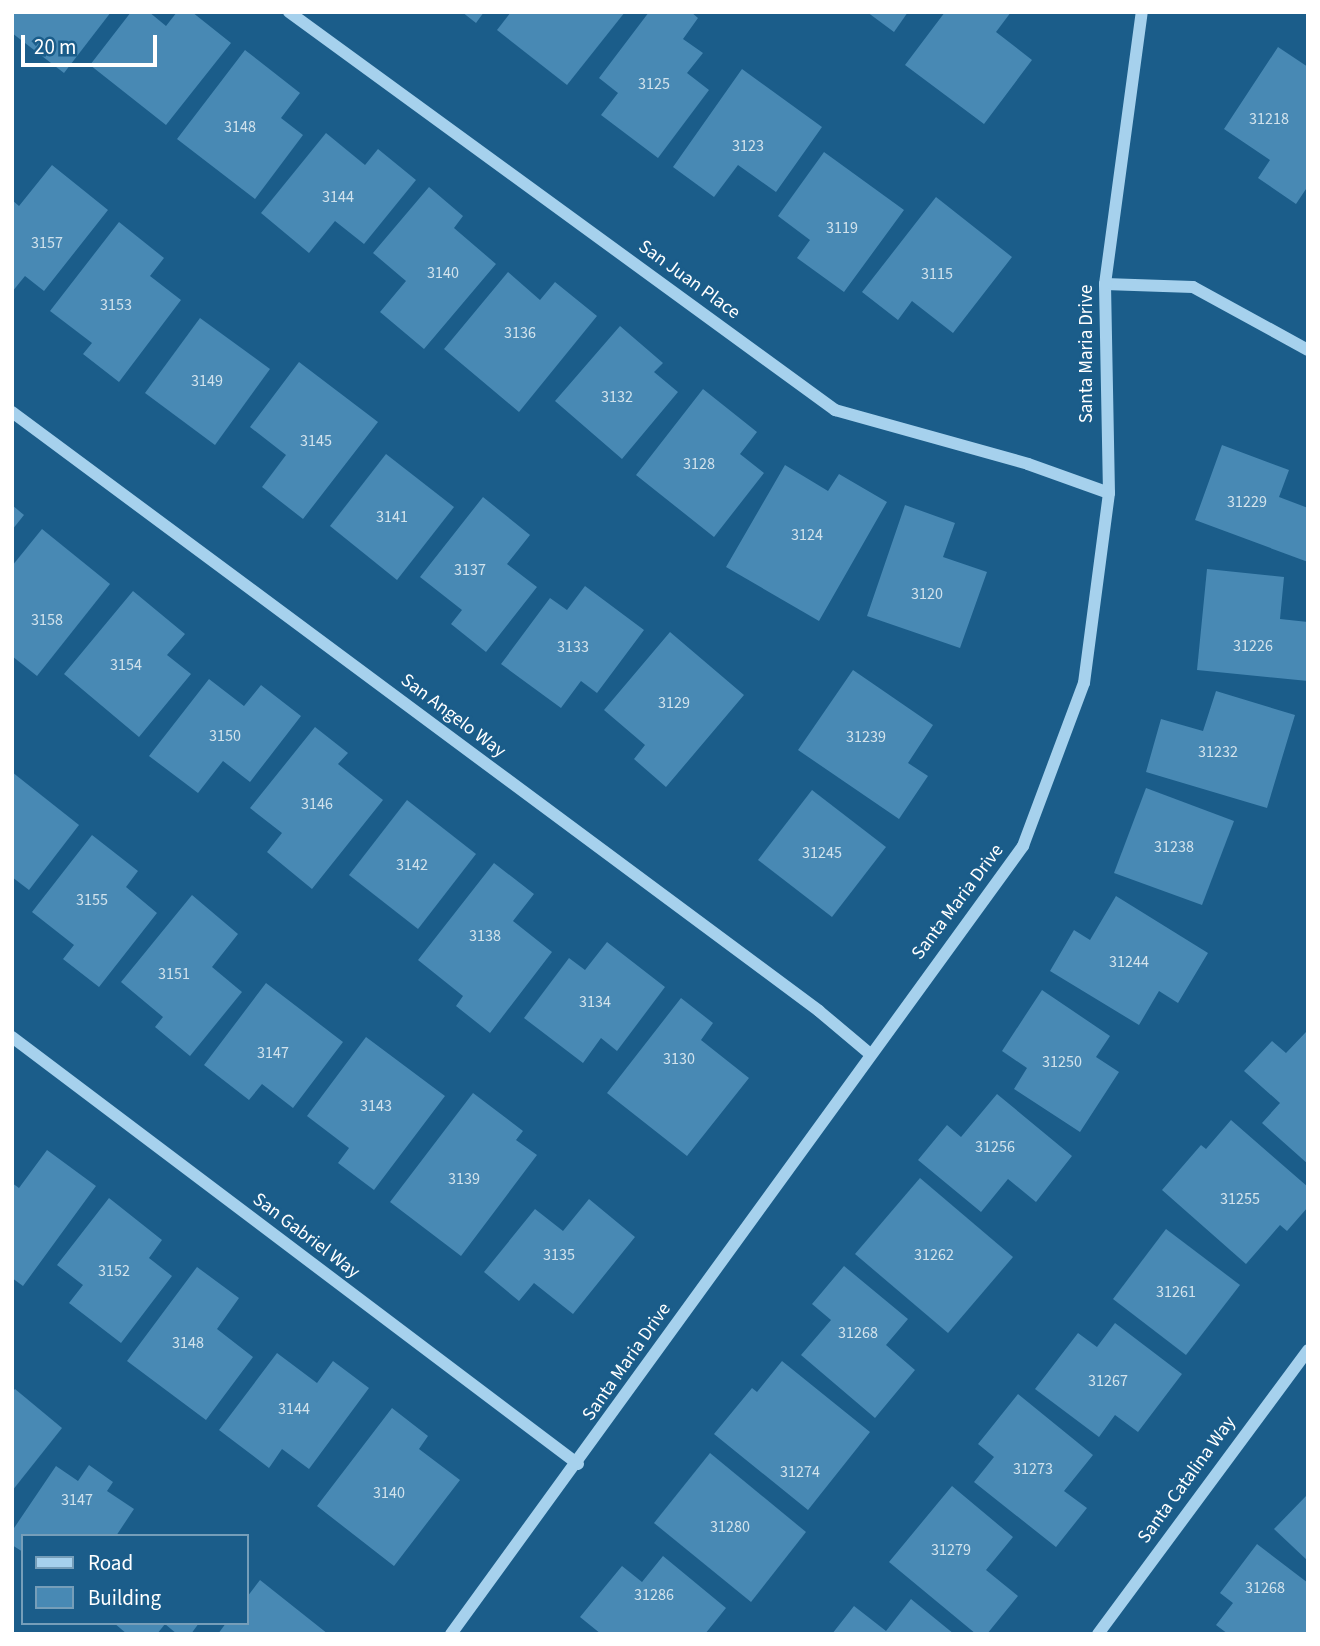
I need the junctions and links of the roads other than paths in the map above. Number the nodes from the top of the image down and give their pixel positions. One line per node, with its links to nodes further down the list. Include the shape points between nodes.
1 (289, 12): 6 (street, San Juan Place, via 835,410 1028,464)
2 (1142, 12): 3 (street, Santa Maria Drive)
3 (1105, 284): 4 (street, via 1193,287); 6 (street, Santa Maria Drive)
4 (1308, 350)
5 (12, 412): 8 (street, San Angelo Way, via 819,1011)
6 (1109, 493): 8 (street, Santa Maria Drive, via 1084,683 1023,846)
7 (12, 1037): 10 (street, San Gabriel Way)
8 (869, 1053): 10 (street, Santa Maria Drive)
9 (1308, 1350): 12 (street, Santa Catalina Way)
10 (578, 1464): 11 (street, Santa Maria Drive)
11 (451, 1634)
12 (1098, 1634)

